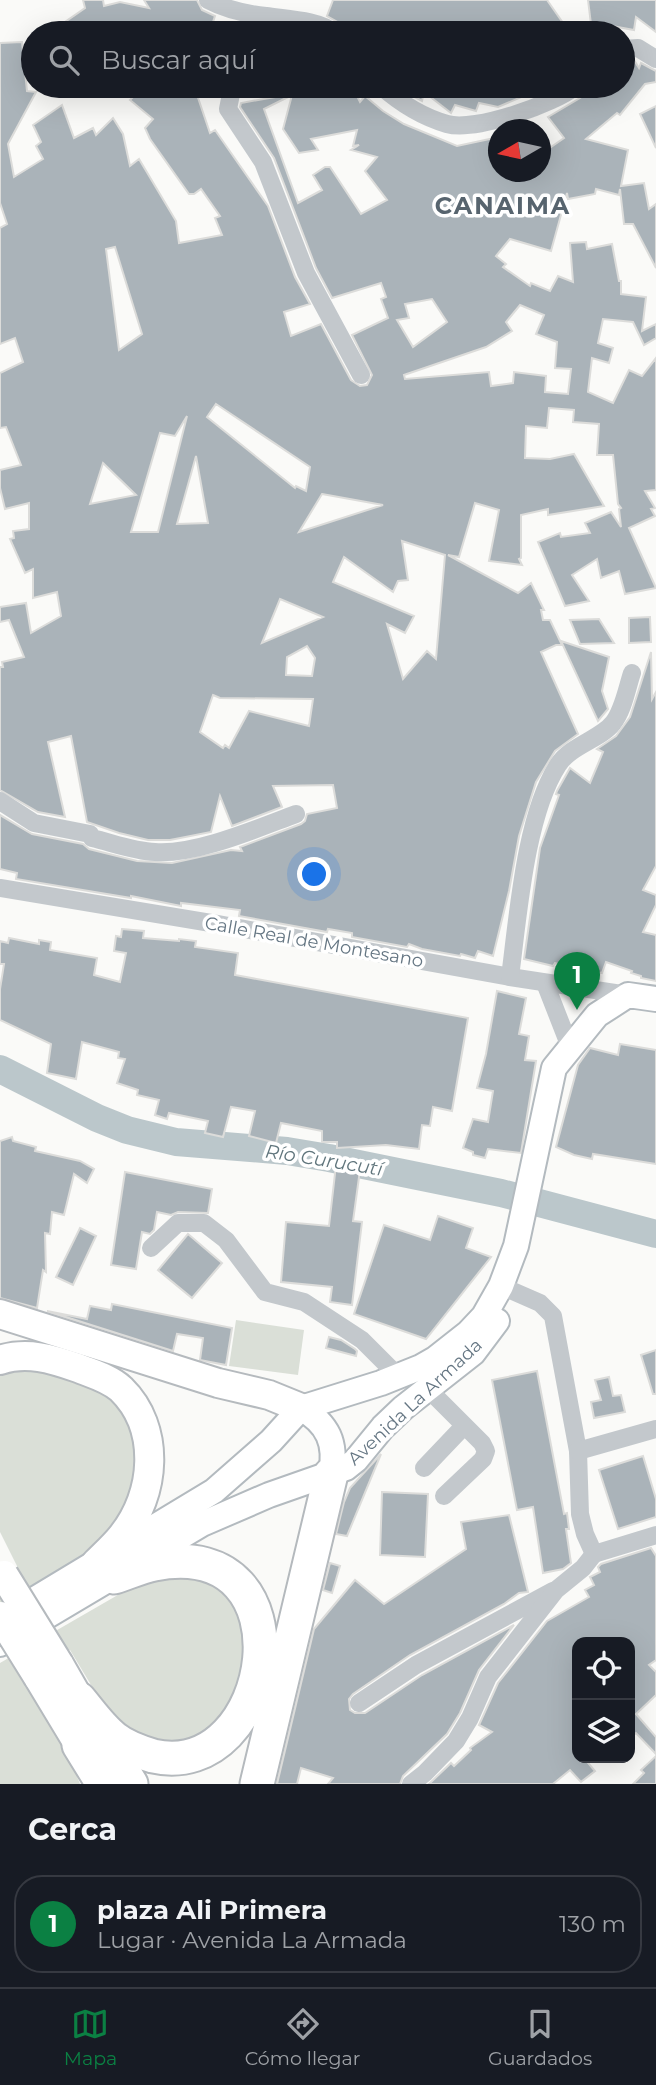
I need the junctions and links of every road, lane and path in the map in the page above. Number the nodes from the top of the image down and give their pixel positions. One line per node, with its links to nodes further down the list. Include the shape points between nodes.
1 (208, 0): 2 (street)
2 (276, 21)
3 (635, 48): 4 (street)
4 (656, 59)
5 (230, 98): 8 (street, via 228,110 264,162 306,273)
6 (397, 98): 7 (street, via 455,125 512,115)
7 (556, 98)
8 (361, 375)
9 (632, 673): 13 (street, via 616,721 559,763 542,799 525,868)
10 (0, 801): 11 (street, via 34,822 158,852 232,838)
11 (296, 814)
12 (0, 888): 13 (street, Calle Real de Montesano)
13 (510, 977): 14 (street, Calle Real de Montesano)
14 (545, 983): 15 (street, Calle Real de Montesano); 17 (street)
15 (628, 995): 16 (main road); 17 (main road, Avenida La Armada, via 597,1015)
16 (656, 999)
17 (570, 1048): 19 (main road, Avenida La Armada, via 522,1247)
18 (152, 1248): 22 (street, via 178,1223 204,1223 226,1240 265,1292 304,1302 362,1340)
19 (506, 1289): 22 (main road, Avenida La Armada, via 468,1333 435,1359); 23 (main road, Avenida La Armada, via 496,1322 472,1353); 27 (street, via 540,1303 553,1315)
20 (0, 1314): 24 (main road)
21 (0, 1360): 33 (main road, via 29,1355 95,1374 120,1388 143,1421 150,1455 146,1486)
22 (399, 1377): 24 (main road, Avenida La Armada)
23 (428, 1389): 25 (street); 29 (main road, Avenida La Armada, via 383,1427 356,1460)
24 (300, 1408): 29 (main road, via 330,1436 334,1448); 33 (main road, Avenida La Armada, via 271,1441 214,1491)
25 (464, 1427): 28 (street); 30 (street, via 486,1451)
26 (656, 1429): 27 (street)
27 (578, 1451): 32 (street, via 580,1514)
28 (424, 1468)
29 (331, 1474): 33 (main road, Avenida La Armada, via 233,1509); 45 (highway)
30 (444, 1496)
31 (656, 1535): 32 (street)
32 (594, 1554): 35 (street)
33 (105, 1570): 36 (main road, Avenida La Armada); 37 (main road, Avenida La Armada); 39 (highway, via 187,1562 215,1569 239,1585 255,1609 260,1628 261,1648 251,1698 238,1726 220,1744 209,1752 172,1759 138,1751 115,1739)
34 (2, 1572): 38 (main road, bridge)
35 (556, 1590): 40 (street, via 411,1668); 46 (street, via 488,1677 456,1741)
36 (0, 1618): 38 (main road, bridge)
37 (0, 1644)
38 (48, 1671): 39 (main road); 41 (main road)
39 (79, 1699): 44 (highway)
40 (359, 1703)
41 (79, 1745): 42 (highway); 43 (highway)
42 (90, 1784)
43 (103, 1784)
44 (131, 1784)
45 (257, 1784)
46 (411, 1784)

